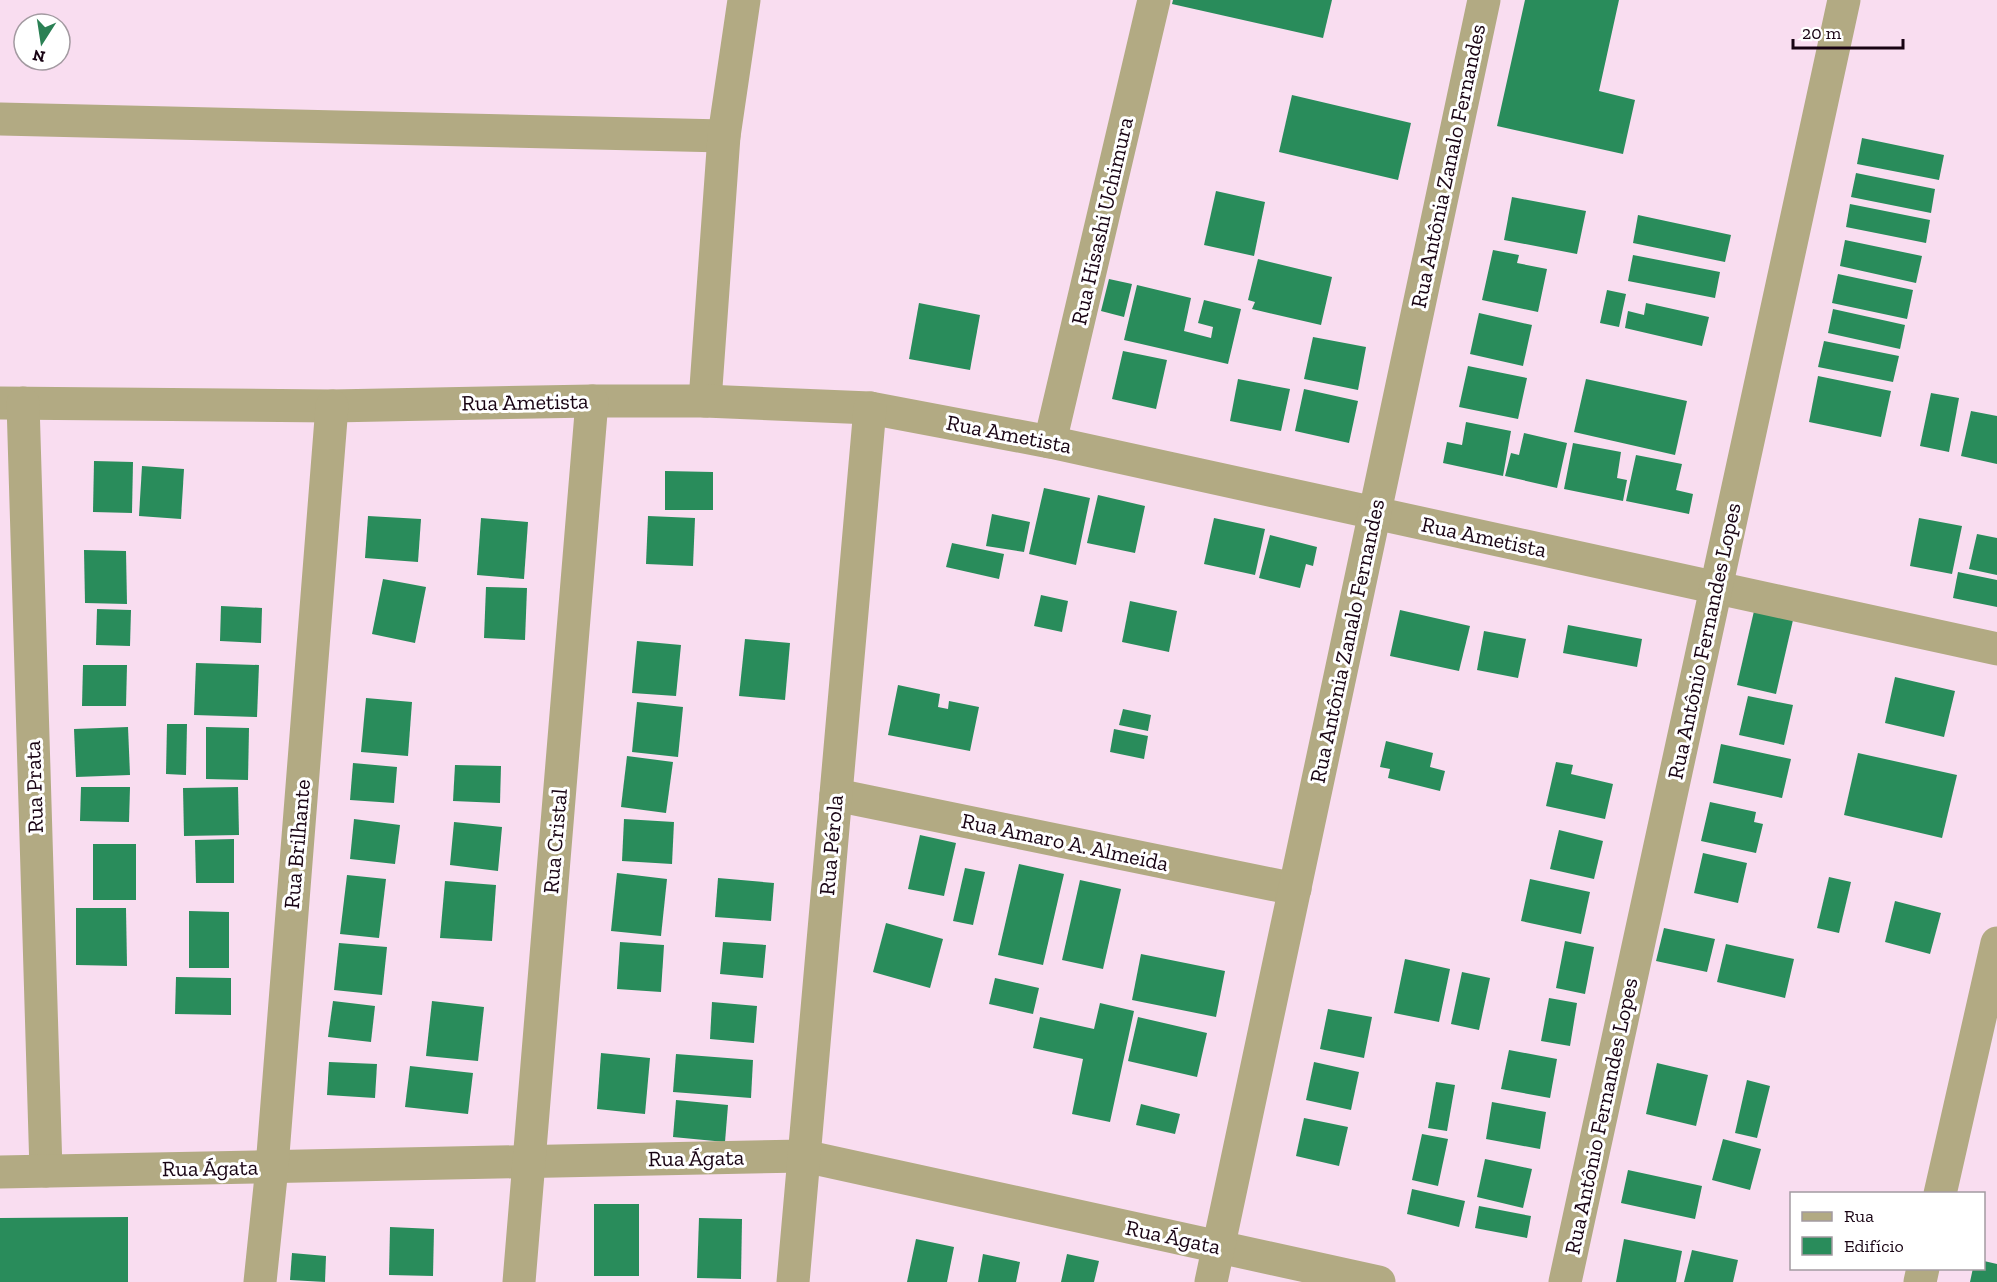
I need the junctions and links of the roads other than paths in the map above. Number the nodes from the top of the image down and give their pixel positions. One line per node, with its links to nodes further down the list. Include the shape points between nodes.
1 (744, 0): 6 (street)
2 (1154, 0): 12 (street, Rua Hisashi Uchimura)
3 (1484, 0): 13 (street, Rua Antônia Zanalo Fernandes)
4 (1844, 0): 14 (street, Rua Antônio Fernandes Lopes)
5 (0, 119): 6 (street)
6 (724, 136): 8 (street)
7 (592, 401): 8 (street, Rua Ametista); 10 (street, Rua Ametista); 20 (street, Rua Cristal)
8 (705, 401): 11 (street, Rua Ametista)
9 (12, 403): 10 (street, Rua Ametista); 23 (street, Rua Prata)
10 (332, 406): 21 (street, Rua Brilhante)
11 (870, 408): 12 (street, Rua Ametista); 16 (street, Rua Pérola)
12 (1050, 442): 13 (street, Rua Ametista)
13 (1374, 513): 14 (street, Rua Ametista); 17 (street, Rua Antônia Zanalo Fernandes)
14 (1716, 587): 15 (street, Rua Ametista); 31 (street, Rua Antônio Fernandes Lopes)
15 (1997, 649)
16 (836, 795): 17 (street, Rua Amaro A. Almeida); 19 (street, Rua Pérola)
17 (1295, 889): 25 (street, Rua Antônia Zanalo Fernandes)
18 (1997, 943): 24 (street)
19 (804, 1156): 20 (street, Rua Ágata); 25 (street, Rua Ágata); 28 (street, Rua Pérola)
20 (529, 1161): 21 (street, Rua Ágata); 27 (street, Rua Cristal)
21 (272, 1167): 23 (street, Rua Ágata); 26 (street, Rua Brilhante)
22 (0, 1172): 23 (street, Rua Ágata)
23 (46, 1172)
24 (1940, 1192)
25 (1219, 1246): 29 (street, Rua Antônia Zanalo Fernandes); 30 (street, Rua Ágata)
26 (260, 1282)
27 (519, 1282)
28 (793, 1282)
29 (1211, 1282)
30 (1379, 1282)
31 (1565, 1282)

